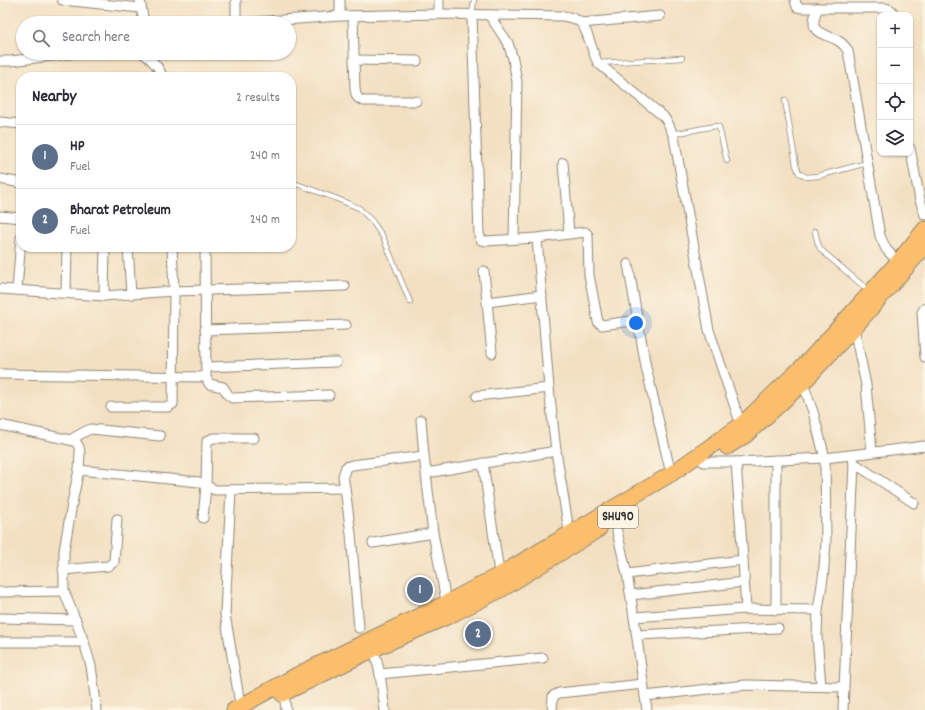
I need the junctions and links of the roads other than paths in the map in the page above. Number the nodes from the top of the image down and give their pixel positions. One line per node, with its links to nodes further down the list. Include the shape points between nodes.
1 (62, 0): 7 (street)
2 (236, 0): 14 (street)
3 (340, 0): 15 (street)
4 (439, 0): 10 (street)
5 (474, 0): 11 (lane)
6 (794, 0): 8 (street, via 801,8)
7 (140, 4): 13 (street)
8 (823, 5): 9 (street, via 886,8); 36 (street, via 813,19 813,25 821,34 840,41 848,51)
9 (894, 12)
10 (439, 14): 11 (street); 16 (street)
11 (472, 15): 12 (street); 47 (street, via 479,235 481,240 485,241)
12 (489, 15): 19 (street, via 562,16); 47 (street, via 508,43 517,82)
13 (143, 16)
14 (236, 16)
15 (340, 16): 16 (street); 18 (street)
16 (353, 16): 23 (street)
17 (660, 16): 19 (street)
18 (296, 19)
19 (581, 23): 26 (street)
20 (682, 58): 26 (lane)
21 (19, 60): 24 (street)
22 (151, 60): 27 (street)
23 (354, 60): 25 (street); 29 (street, via 355,89 359,100)
24 (0, 61)
25 (417, 61)
26 (598, 63): 32 (street, via 663,116)
27 (161, 72)
28 (785, 100): 36 (lane, via 799,174 806,177 818,176)
29 (416, 101)
30 (0, 122): 31 (street)
31 (16, 124)
32 (673, 134): 34 (lane, via 719,127); 89 (street, via 709,330)
33 (912, 156): 40 (street)
34 (727, 161)
35 (563, 163): 45 (street)
36 (867, 163): 55 (street, via 880,236 886,249)
37 (0, 179): 38 (street)
38 (16, 182)
39 (296, 184): 68 (lane, via 359,208 372,220 384,237)
40 (925, 215)
41 (0, 216): 42 (street)
42 (16, 218)
43 (925, 229): 55 (main road)
44 (815, 232): 63 (lane, via 821,250)
45 (569, 233): 46 (street); 71 (street, via 586,232 588,235 590,275 598,322 602,325)
46 (537, 238): 47 (street); 66 (street)
47 (514, 239)
48 (925, 246): 73 (main road, SHU90)
49 (20, 252): 60 (street)
50 (67, 252): 64 (street)
51 (105, 252): 67 (street)
52 (128, 252): 65 (street)
53 (172, 252): 61 (street)
54 (205, 252): 62 (street)
55 (898, 262): 63 (main road)
56 (628, 264): 71 (street)
57 (484, 271): 69 (street)
58 (345, 286): 62 (street)
59 (0, 289): 60 (street)
60 (17, 290): 64 (street)
61 (174, 291): 62 (street); 65 (street); 80 (street)
62 (206, 291): 74 (street)
63 (870, 292): 89 (main road, via 809,360)
64 (66, 293): 67 (street)
65 (131, 294): 67 (street)
66 (542, 295): 69 (street); 83 (street)
67 (104, 296)
68 (410, 302)
69 (488, 302): 75 (street)
70 (925, 308): 76 (street, via 922,312)
71 (638, 320): 105 (street, via 646,367)
72 (346, 325): 74 (street)
73 (854, 328): 82 (main road, SHU90); 95 (street, via 866,385)
74 (205, 330): 78 (street)
75 (492, 353)
76 (925, 357)
77 (336, 362): 78 (street)
78 (206, 367): 81 (street)
79 (0, 374): 80 (street)
80 (173, 376): 81 (street); 86 (street, via 174,400 171,406)
81 (206, 377): 84 (street, via 209,384 223,387 232,398)
82 (803, 383): 97 (street); 98 (main road, SHU90, via 746,435)
83 (549, 388): 85 (street); 94 (street)
84 (329, 395)
85 (477, 396)
86 (111, 407)
87 (421, 420): 96 (street)
88 (0, 425): 92 (street)
89 (741, 425): 98 (main road)
90 (160, 436): 92 (street, via 92,429)
91 (254, 438): 106 (street, via 213,438 207,441)
92 (70, 440): 103 (street, via 76,442 79,447)
93 (925, 446): 95 (street)
94 (556, 451): 102 (street); 114 (street)
95 (872, 452): 99 (street)
96 (424, 456): 104 (street); 107 (street, via 346,467 343,476)
97 (825, 458): 99 (street); 100 (street); 127 (street, via 826,542)
98 (700, 459): 101 (street); 105 (main road); 110 (main road, SHU90, via 674,483)
99 (853, 459): 109 (street); 141 (street)
100 (776, 460): 101 (street); 126 (street)
101 (736, 462): 116 (street)
102 (483, 463): 104 (street); 119 (street)
103 (79, 470): 106 (street, via 193,482); 117 (street, via 67,530)
104 (427, 473): 113 (street)
105 (671, 474): 110 (main road)
106 (206, 486): 108 (street, via 215,490); 111 (street)
107 (345, 488): 108 (street); 131 (street)
108 (231, 490): 144 (street, via 225,614)
109 (914, 503)
110 (614, 514): 114 (main road, SHU90); 118 (street)
111 (203, 518)
112 (117, 519): 117 (street, via 114,562 108,566)
113 (433, 533): 115 (street); 125 (street)
114 (570, 540): 119 (main road, SHU90)
115 (373, 543)
116 (743, 560): 118 (street); 120 (street)
117 (63, 570): 121 (street)
118 (627, 574): 123 (street)
119 (501, 582): 125 (main road, SHU90)
120 (744, 582): 123 (street); 124 (street)
121 (64, 591): 122 (street); 130 (street)
122 (0, 592)
123 (631, 595): 128 (street)
124 (746, 609): 126 (street); 128 (street)
125 (448, 610): 136 (main road, SHU90)
126 (776, 610): 127 (street)
127 (818, 610): 140 (street)
128 (634, 617): 133 (street)
129 (0, 618): 130 (street)
130 (76, 620): 135 (street)
131 (359, 628)
132 (778, 628): 133 (street)
133 (637, 635): 139 (street)
134 (0, 642): 135 (street)
135 (84, 642): 145 (street, via 91,666)
136 (373, 644): 138 (street); 142 (main road, SHU90); 144 (main road, via 297,675)
137 (543, 658): 138 (street)
138 (380, 674): 147 (street)
139 (643, 684): 143 (street); 148 (street, via 559,693 553,696)
140 (821, 686): 141 (street); 143 (street, via 746,685)
141 (843, 687): 150 (street)
142 (284, 693): 144 (main road, SHU90); 146 (street)
143 (645, 696): 149 (street)
144 (243, 709)
145 (96, 710)
146 (286, 710)
147 (385, 710)
148 (552, 710)
149 (647, 710)
150 (842, 710)

